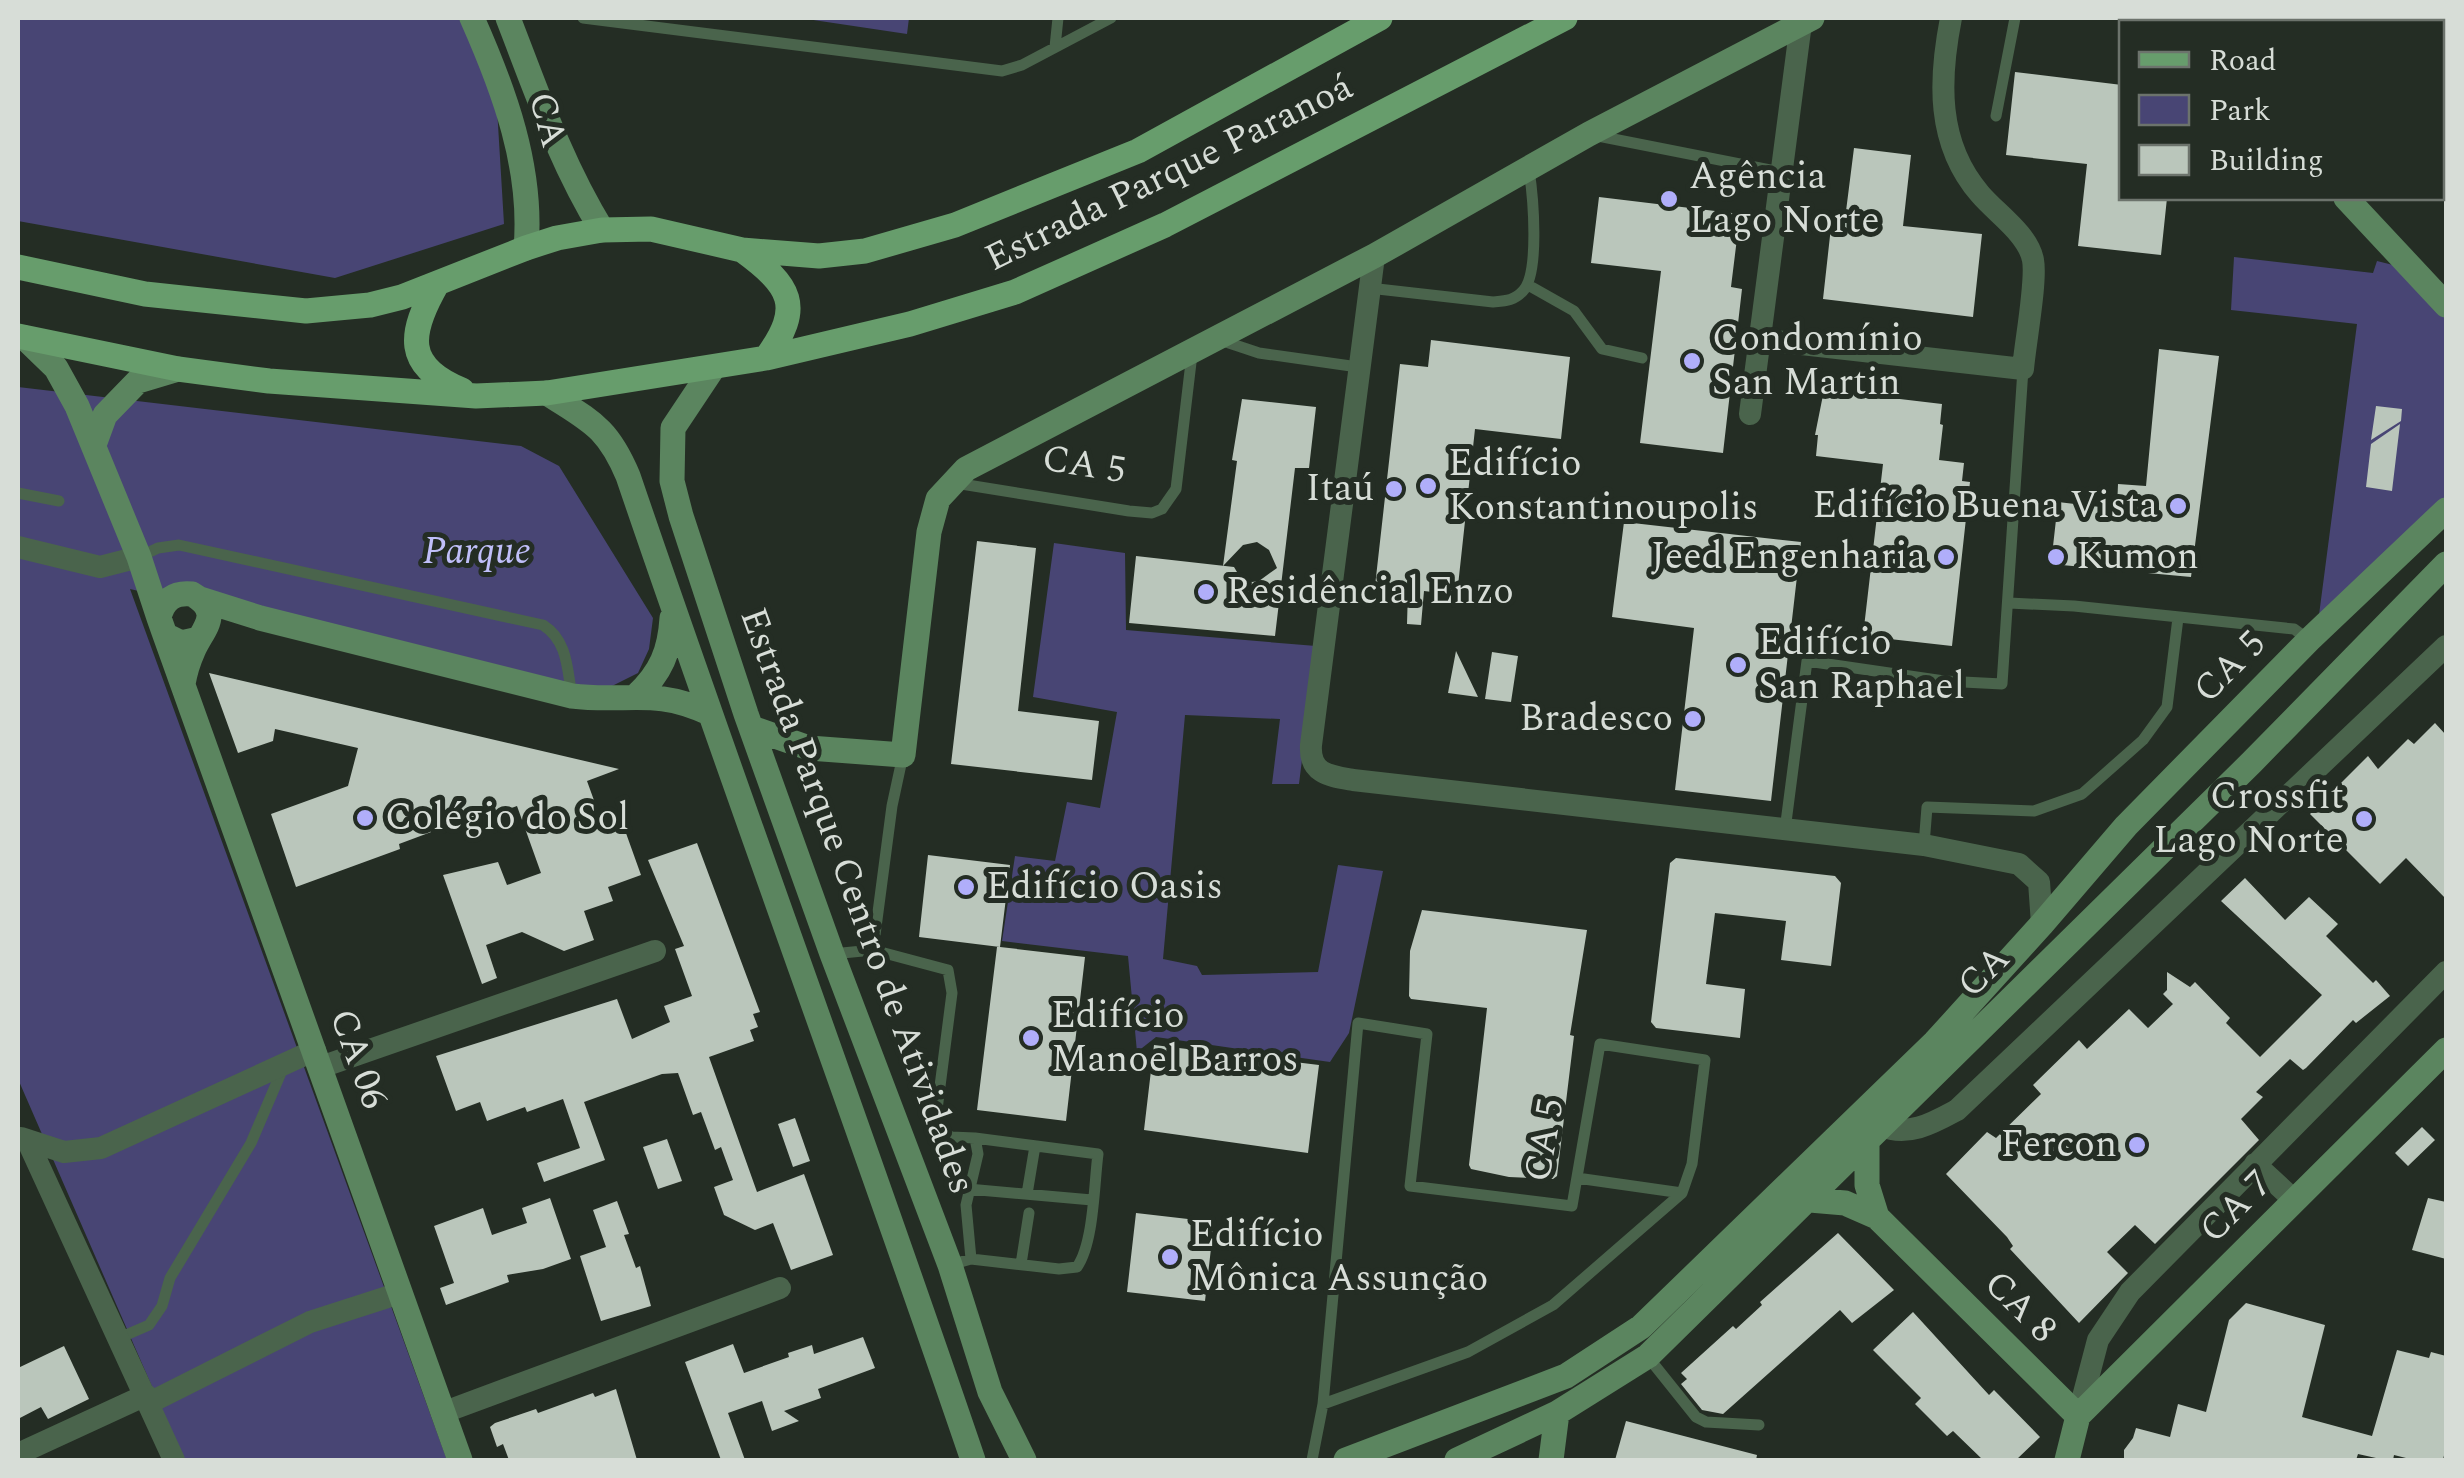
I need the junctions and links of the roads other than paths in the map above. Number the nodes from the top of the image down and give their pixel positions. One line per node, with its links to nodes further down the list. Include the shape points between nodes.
1 (472, 18): 18 (street, CA, via 514,128 529,218)
2 (508, 18): 17 (street, CA, via 552,131)
3 (582, 18): 11 (lane, via 1002,70)
4 (1058, 18): 11 (lane)
5 (1111, 18): 11 (lane)
6 (1380, 18): 19 (main road, Estrada Parque Paranoá, via 1138,151 955,225 865,251 819,256)
7 (1566, 18): 30 (main road, Estrada Parque Paranoá, via 1183,216 1016,292)
8 (1951, 18): 35 (street, via 1942,65 1945,126 1980,194 2014,228 2034,263)
9 (2015, 18): 12 (lane)
10 (1807, 20): 13 (street, CA 5); 15 (street, CA 5)
11 (1054, 47)
12 (1996, 116)
13 (1589, 134): 14 (street, CA 5); 15 (lane)
14 (1529, 170): 20 (street, CA 5); 23 (lane)
15 (1784, 172): 28 (street, CA 5)
16 (2348, 200): 25 (street)
17 (602, 230): 18 (main road, Estrada Parque Paranoá); 19 (main road, Estrada Parque Paranoá, via 650,229)
18 (526, 248): 22 (main road, Estrada Parque Paranoá)
19 (742, 250): 30 (main road, via 773,273 790,303 788,321)
20 (1374, 256): 24 (street); 27 (street, CA 5)
21 (18, 267): 22 (main road, Estrada Parque Paranoá, via 145,294 306,311 370,305)
22 (436, 284): 37 (main road, via 414,333 417,353 426,369)
23 (1528, 285): 24 (lane, via 1510,300 1493,302); 31 (lane, via 1574,311 1602,349)
24 (1369, 288): 32 (street)
25 (2446, 305)
26 (21, 337): 34 (main road, Estrada Parque Paranoá); 39 (street, CA 06, via 56,368)
27 (1216, 339): 29 (street, CA 5); 32 (lane, via 1260,353)
28 (1758, 339): 35 (street); 38 (street, CA 5)
29 (1192, 350): 40 (street, CA 5); 40 (lane, CA 5, via 1176,489 1162,509 1129,511)
30 (766, 358): 33 (main road, Estrada Parque Paranoá)
31 (1642, 358)
32 (1358, 367): 65 (street, via 1311,745 1315,767 1354,780)
33 (713, 368): 36 (main road, Estrada Parque Paranoá); 60 (street, Estrada Parque Centro de Atividades, via 673,428 672,482)
34 (178, 369): 37 (main road, Estrada Parque Paranoá); 39 (street, via 138,381 104,416)
35 (2022, 369): 48 (lane)
36 (547, 392): 37 (main road, Estrada Parque Paranoá); 49 (street, Estrada Parque Centro de Atividades, via 601,428 617,450)
37 (476, 396)
38 (1750, 414)
39 (94, 445): 45 (street, CA 06)
40 (950, 482): 62 (street, via 929,532)
41 (18, 492): 42 (lane)
42 (58, 500)
43 (2446, 510): 54 (street, CA 5)
44 (18, 548): 45 (street, via 100,567)
45 (139, 557): 52 (street, CA 06); 57 (lane, via 179,545 543,625 563,646)
46 (2446, 564): 67 (street, CA)
47 (200, 599): 50 (street); 52 (street, via 192,594 166,601); 53 (street, via 209,615)
48 (2009, 603): 51 (lane, CA 5); 65 (lane, via 2002,684 1807,661)
49 (672, 608): 58 (street, via 670,647); 59 (street, Estrada Parque Centro de Atividades)
50 (260, 618): 53 (street); 57 (street)
51 (2178, 618): 54 (lane, CA 5, via 2294,629); 66 (lane, CA 5, via 2167,707 2142,740 2082,794 2034,812 1927,807)
52 (162, 626): 53 (street, via 181,644); 56 (street, CA 06)
53 (202, 636): 56 (street)
54 (2309, 640): 64 (street, CA 5)
55 (2446, 646): 76 (street, via 1958,1110 1925,1128)
56 (183, 684): 74 (street, CA 06)
57 (572, 696): 58 (street)
58 (636, 696): 59 (street, via 675,698)
59 (709, 713): 107 (street, Estrada Parque Centro de Atividades)
60 (752, 728): 61 (street); 63 (street, Estrada Parque Centro de Atividades)
61 (809, 748): 62 (street); 63 (street)
62 (902, 754): 69 (lane)
63 (769, 773): 71 (street, Estrada Parque Centro de Atividades)
64 (2126, 826): 67 (street); 68 (street, CA 5)
65 (1786, 830): 66 (street)
66 (1924, 846): 68 (street, via 2019,864 2038,882)
67 (2154, 856): 76 (street, CA)
68 (2042, 924): 90 (street, CA 5)
69 (874, 950): 71 (lane); 77 (lane, via 951,975 936,1125 952,1137)
70 (655, 952): 74 (street)
71 (832, 954): 91 (street, Estrada Parque Centro de Atividades)
72 (2446, 972): 80 (street)
73 (2446, 1050): 87 (street, CA 7)
74 (318, 1059): 75 (street); 94 (street, CA 06)
75 (284, 1064): 78 (street, via 100,1148 64,1152); 95 (lane, via 251,1144 170,1278 156,1316)
76 (1874, 1133): 86 (street, CA); 89 (street, via 1866,1184)
77 (975, 1138): 79 (lane); 82 (lane, via 978,1154)
78 (23, 1139): 95 (street)
79 (1035, 1146): 84 (lane); 85 (lane, via 1098,1154)
80 (2255, 1164): 87 (street); 101 (street, via 2130,1292 2098,1340)
81 (1577, 1178): 83 (lane); 83 (lane, CA 5, via 1600,1044 1705,1060); 98 (lane, CA 5, via 1572,1206 1410,1186 1428,1034 1358,1023)
82 (968, 1189): 84 (lane); 91 (lane)
83 (1682, 1193): 98 (lane, via 1553,1306 1468,1352)
84 (1028, 1194): 85 (lane)
85 (1092, 1200): 92 (lane, via 1076,1267)
86 (1810, 1200): 89 (street, CA 8, via 1845,1203); 90 (street, CA)
87 (2295, 1201): 101 (street, CA 7)
88 (1029, 1213): 92 (lane)
89 (1877, 1218): 101 (street, CA 8)
90 (1763, 1228): 96 (street, CA); 110 (street, CA 5, via 1641,1327 1566,1376)
91 (961, 1262): 92 (lane); 108 (street, Estrada Parque Centro de Atividades, via 990,1392)
92 (1021, 1264)
93 (780, 1288): 99 (street)
94 (400, 1293): 97 (street, via 310,1322); 99 (street, CA 06)
95 (119, 1338): 97 (street)
96 (1648, 1356): 100 (street, CA); 102 (lane, via 1696,1417)
97 (148, 1399): 104 (street); 105 (street)
98 (1323, 1404): 109 (lane, CA 5)
99 (442, 1413): 106 (street, CA 06)
100 (1557, 1413): 103 (street, CA); 113 (street)
101 (2078, 1416): 114 (street)
102 (1759, 1425)
103 (1486, 1444): 111 (street, CA); 112 (street)
104 (18, 1454)
105 (174, 1460)
106 (460, 1460)
107 (973, 1460)
108 (1024, 1460)
109 (1312, 1460)
110 (1346, 1460)
111 (1457, 1460)
112 (1508, 1460)
113 (1550, 1460)
114 (2067, 1460)

